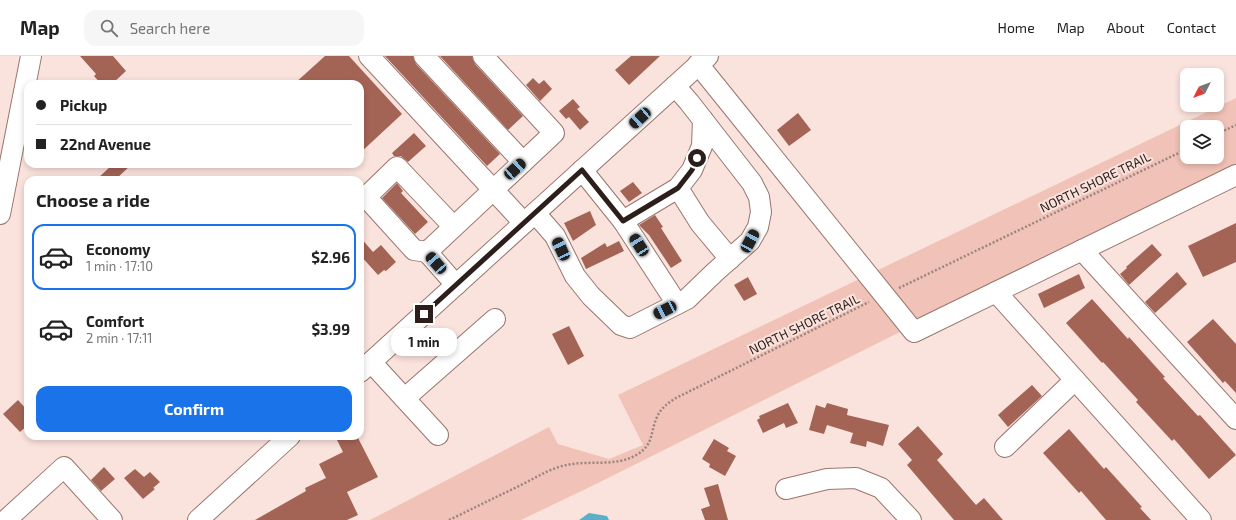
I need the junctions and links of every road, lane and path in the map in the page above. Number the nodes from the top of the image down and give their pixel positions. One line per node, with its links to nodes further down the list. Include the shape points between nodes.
1 (31, 56): 6 (street)
2 (369, 56): 17 (street)
3 (424, 56): 13 (street)
4 (483, 56): 13 (street, via 554,133)
5 (703, 60): 7 (street); 27 (street)
6 (26, 80)
7 (675, 86): 9 (street); 14 (street)
8 (24, 92): 18 (street)
9 (703, 120): 16 (street, via 702,146 692,170); 24 (street, via 752,183 759,197 761,212 758,227 750,241)
10 (1236, 125): 11 (path)
11 (1224, 131)
12 (1180, 152): 27 (path, NORTH SHORE TRAIL)
13 (523, 162): 17 (street)
14 (582, 170): 19 (street); 20 (street)
15 (1236, 175): 22 (street)
16 (678, 188): 20 (street); 24 (street, via 700,223)
17 (493, 189): 19 (street); 21 (street)
18 (0, 214)
19 (530, 218): 25 (street); 28 (street, via 555,236 574,276 621,325 630,328)
20 (623, 221): 28 (street)
21 (453, 226): 23 (street); 23 (street, via 397,167 366,197 414,250)
22 (1082, 250): 26 (street); 33 (street)
23 (427, 252): 25 (street)
24 (730, 259): 28 (street, via 687,299)
25 (456, 285): 30 (street)
26 (996, 292): 27 (street, via 914,332); 31 (street)
27 (885, 295): 41 (path, NORTH SHORE TRAIL, via 676,398 663,407 657,417 646,448 625,460 613,463 579,463 556,468)
28 (677, 304)
29 (495, 319): 32 (street)
30 (366, 367): 32 (street)
31 (1075, 380): 36 (street); 43 (street)
32 (405, 398): 34 (street)
33 (1236, 419)
34 (438, 435)
35 (286, 440): 40 (street)
36 (1005, 447)
37 (786, 489): 42 (street, via 827,478 856,478 881,488)
38 (6, 520): 39 (street, via 64,467)
39 (112, 520)
40 (198, 520)
41 (449, 520)
42 (911, 520)
43 (1201, 520)

